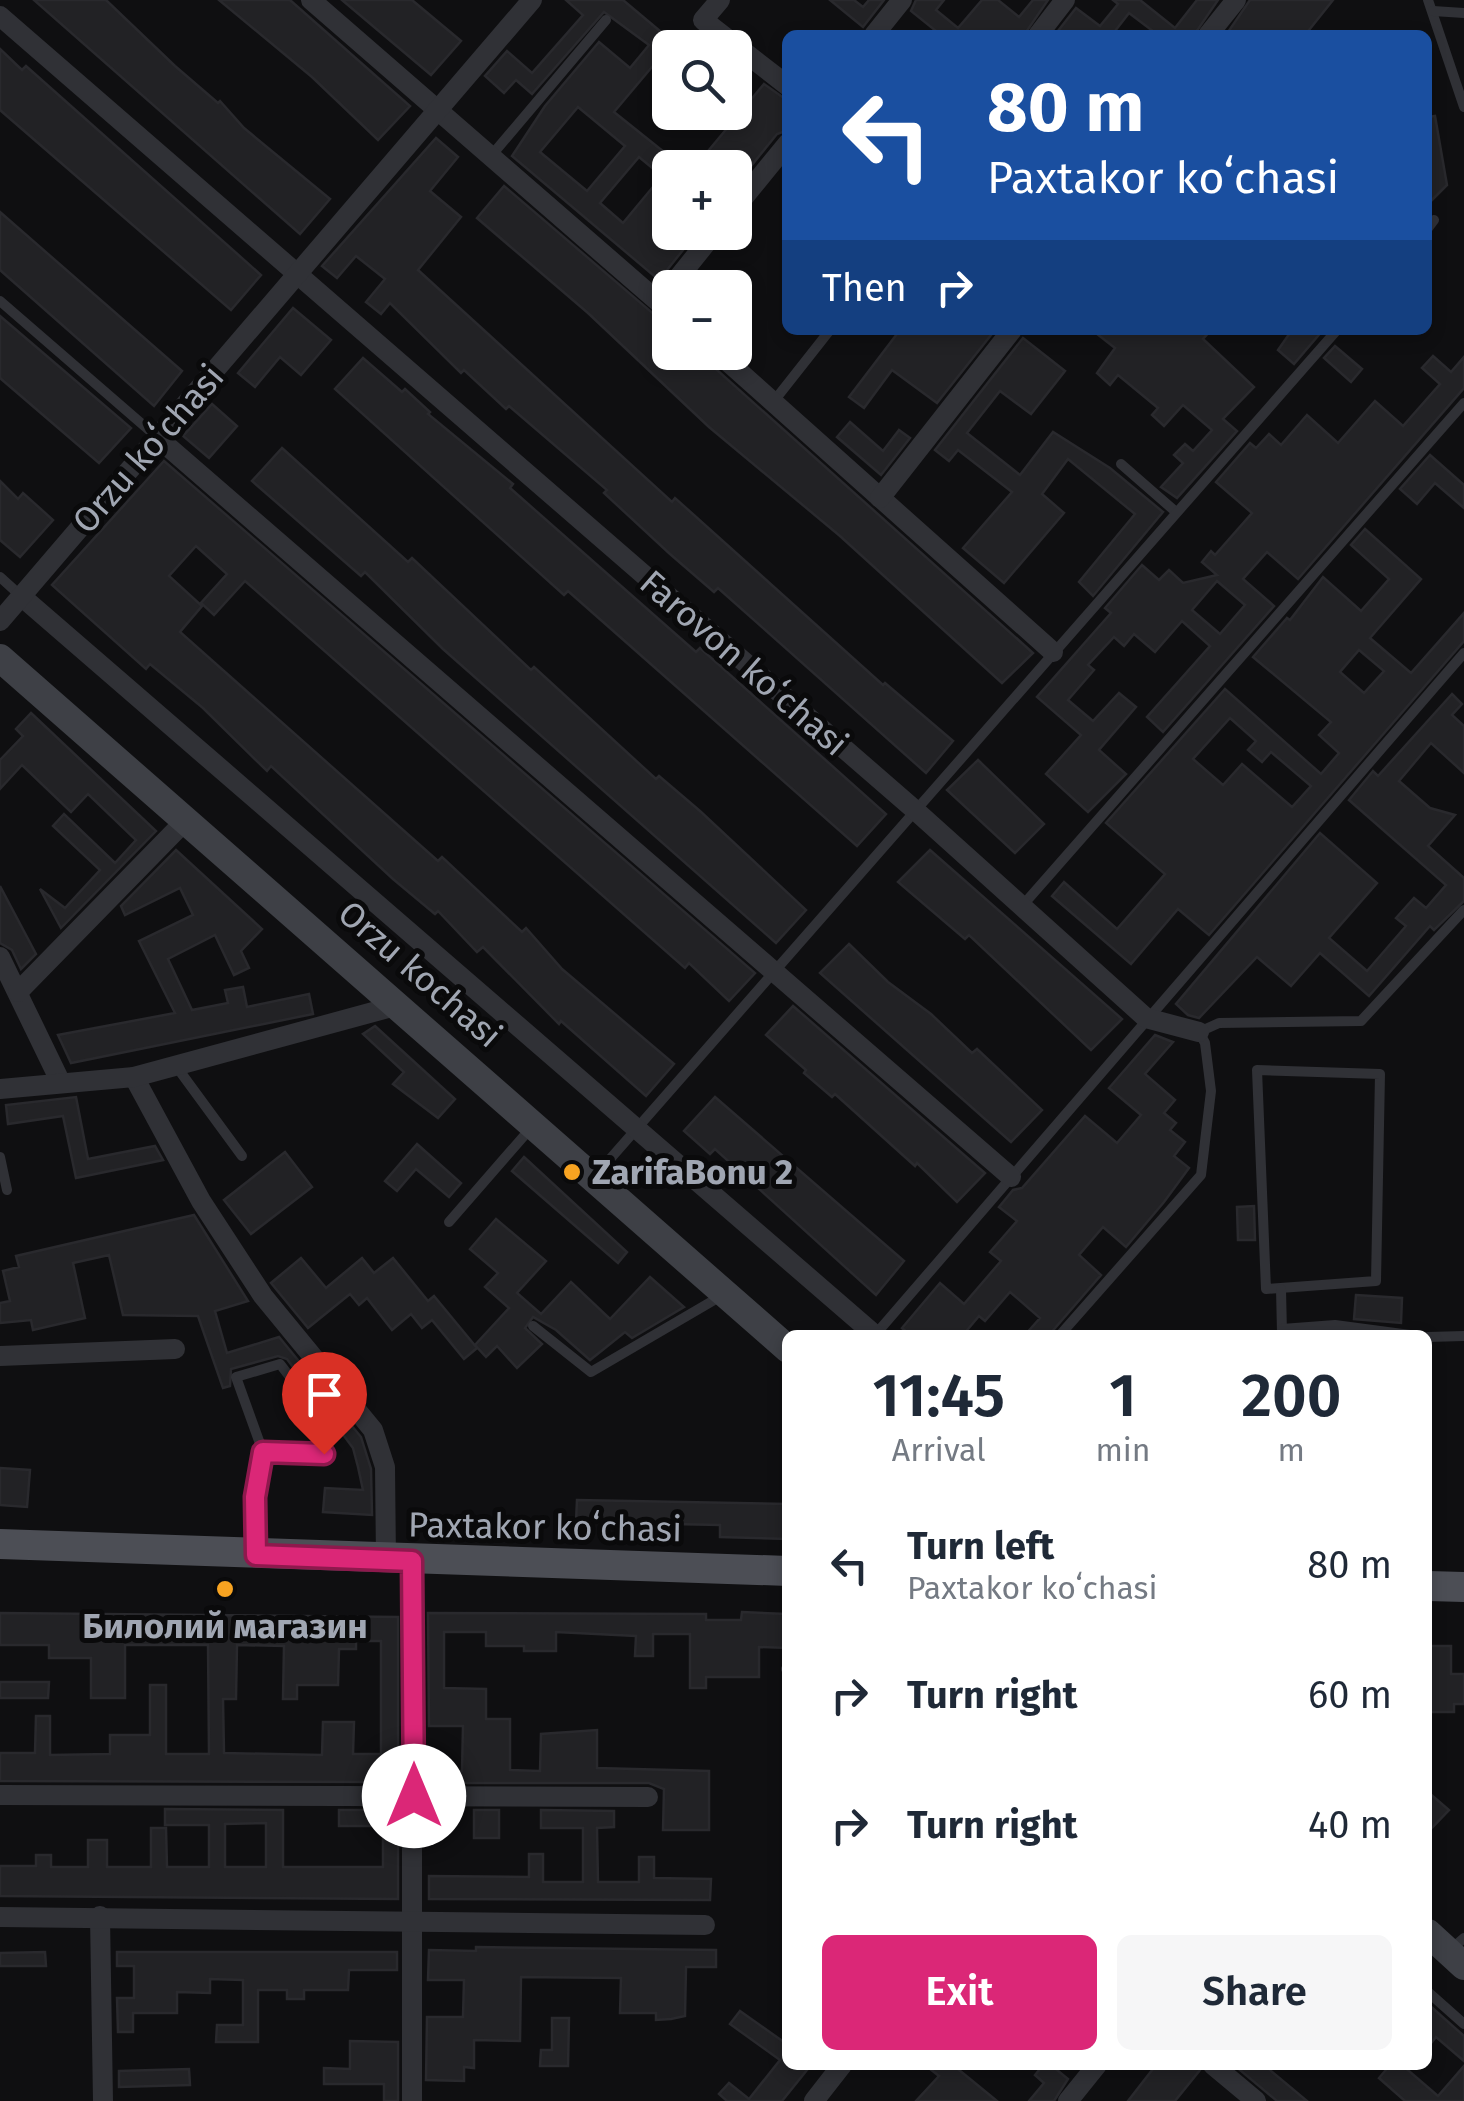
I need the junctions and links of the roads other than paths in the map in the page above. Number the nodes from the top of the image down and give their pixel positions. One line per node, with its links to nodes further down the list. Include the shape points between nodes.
1 (311, 0): 16 (street)
2 (532, 0): 16 (street, Orzu koʻchasi)
3 (720, 0): 14 (street, via 703,20)
4 (902, 0): 11 (street)
5 (1065, 0): 12 (street)
6 (1236, 0): 13 (street)
7 (1431, 6): 8 (lane); 15 (lane)
8 (1464, 13)
9 (0, 16): 20 (street)
10 (606, 20): 18 (lane)
11 (878, 30)
12 (1042, 30)
13 (1212, 30)
14 (782, 81)
15 (1464, 108)
16 (437, 110): 18 (street); 20 (street, Orzu koʻchasi)
17 (782, 150): 19 (street)
18 (490, 156): 21 (street)
19 (752, 187)
20 (296, 278): 29 (street, Orzu koʻchasi); 39 (street, Farovon koʻchasi)
21 (652, 285)
22 (0, 300): 29 (lane)
23 (826, 335): 27 (lane)
24 (1008, 335): 31 (street)
25 (1333, 335): 32 (lane)
26 (738, 370): 27 (street)
27 (774, 402): 31 (street)
28 (1464, 403): 41 (lane)
29 (158, 438): 34 (street, Orzu koʻchasi); 44 (street)
30 (1121, 464): 32 (lane)
31 (880, 498): 36 (street)
32 (1176, 512): 36 (lane)
33 (0, 577): 34 (lane)
34 (21, 596): 35 (street, Orzu koʻchasi); 54 (street)
35 (0, 620)
36 (1053, 652): 39 (lane)
37 (1464, 653): 47 (lane)
38 (0, 658): 40 (main road, Orzu kochasi)
39 (916, 812): 41 (street, Farovon koʻchasi); 44 (lane)
40 (187, 818): 45 (street); 46 (main road, Orzu kochasi)
41 (1023, 906): 47 (street, Farovon koʻchasi)
42 (1464, 910): 48 (lane, via 1361,1021 1219,1023)
43 (0, 956): 45 (street)
44 (776, 972): 54 (lane); 58 (street)
45 (18, 992): 51 (street)
46 (399, 1005): 49 (street); 53 (main road, Orzu kochasi)
47 (1146, 1018): 48 (street, Farovon koʻchasi); 58 (lane)
48 (1199, 1032): 66 (lane, via 1210,1091 1201,1175)
49 (176, 1066): 50 (street); 56 (lane)
50 (134, 1077): 51 (street); 78 (street, via 263,1296 373,1430)
51 (62, 1083): 52 (street)
52 (0, 1089)
53 (534, 1125): 57 (main road, Orzu kochasi); 60 (lane)
54 (640, 1128): 57 (lane); 64 (street)
55 (0, 1156): 59 (lane)
56 (242, 1156)
57 (596, 1176): 62 (main road, Orzu kochasi)
58 (1011, 1177): 65 (lane)
59 (7, 1190)
60 (449, 1222)
61 (1281, 1289): 61 (lane, via 1376,1281 1380,1074 1257,1070 1266,1290); 67 (lane)
62 (726, 1293): 63 (lane, via 591,1372); 72 (main road, Orzu kochasi)
63 (533, 1326)
64 (869, 1330)
65 (879, 1330)
66 (1064, 1330)
67 (1282, 1330)
68 (1297, 1330): 69 (lane, via 1335,1325)
69 (1372, 1330)
70 (1464, 1336): 71 (lane)
71 (1432, 1337)
72 (782, 1344)
73 (175, 1349): 74 (street)
74 (0, 1356)
75 (263, 1452): 75 (lane, via 324,1454 328,1428 280,1364 236,1377); 77 (lane)
76 (0, 1544): 77 (main road, Paxtakor koʻchasi)
77 (256, 1555): 78 (main road, Paxtakor koʻchasi)
78 (399, 1561): 79 (main road, Paxtakor koʻchasi); 83 (street)
79 (782, 1571)
80 (1432, 1586): 81 (main road)
81 (1464, 1588)
82 (0, 1795): 83 (street)
83 (414, 1796): 84 (street); 87 (street)
84 (648, 1797)
85 (100, 1916): 86 (street); 87 (street); 94 (street)
86 (0, 1917)
87 (413, 1922): 88 (street); 95 (street)
88 (705, 1925)
89 (1432, 1996): 90 (lane)
90 (1464, 2024)
91 (838, 2070): 96 (street)
92 (1093, 2070): 97 (street)
93 (1219, 2070): 98 (street)
94 (103, 2101)
95 (412, 2101)
96 (814, 2101)
97 (1068, 2101)
98 (1256, 2101)

